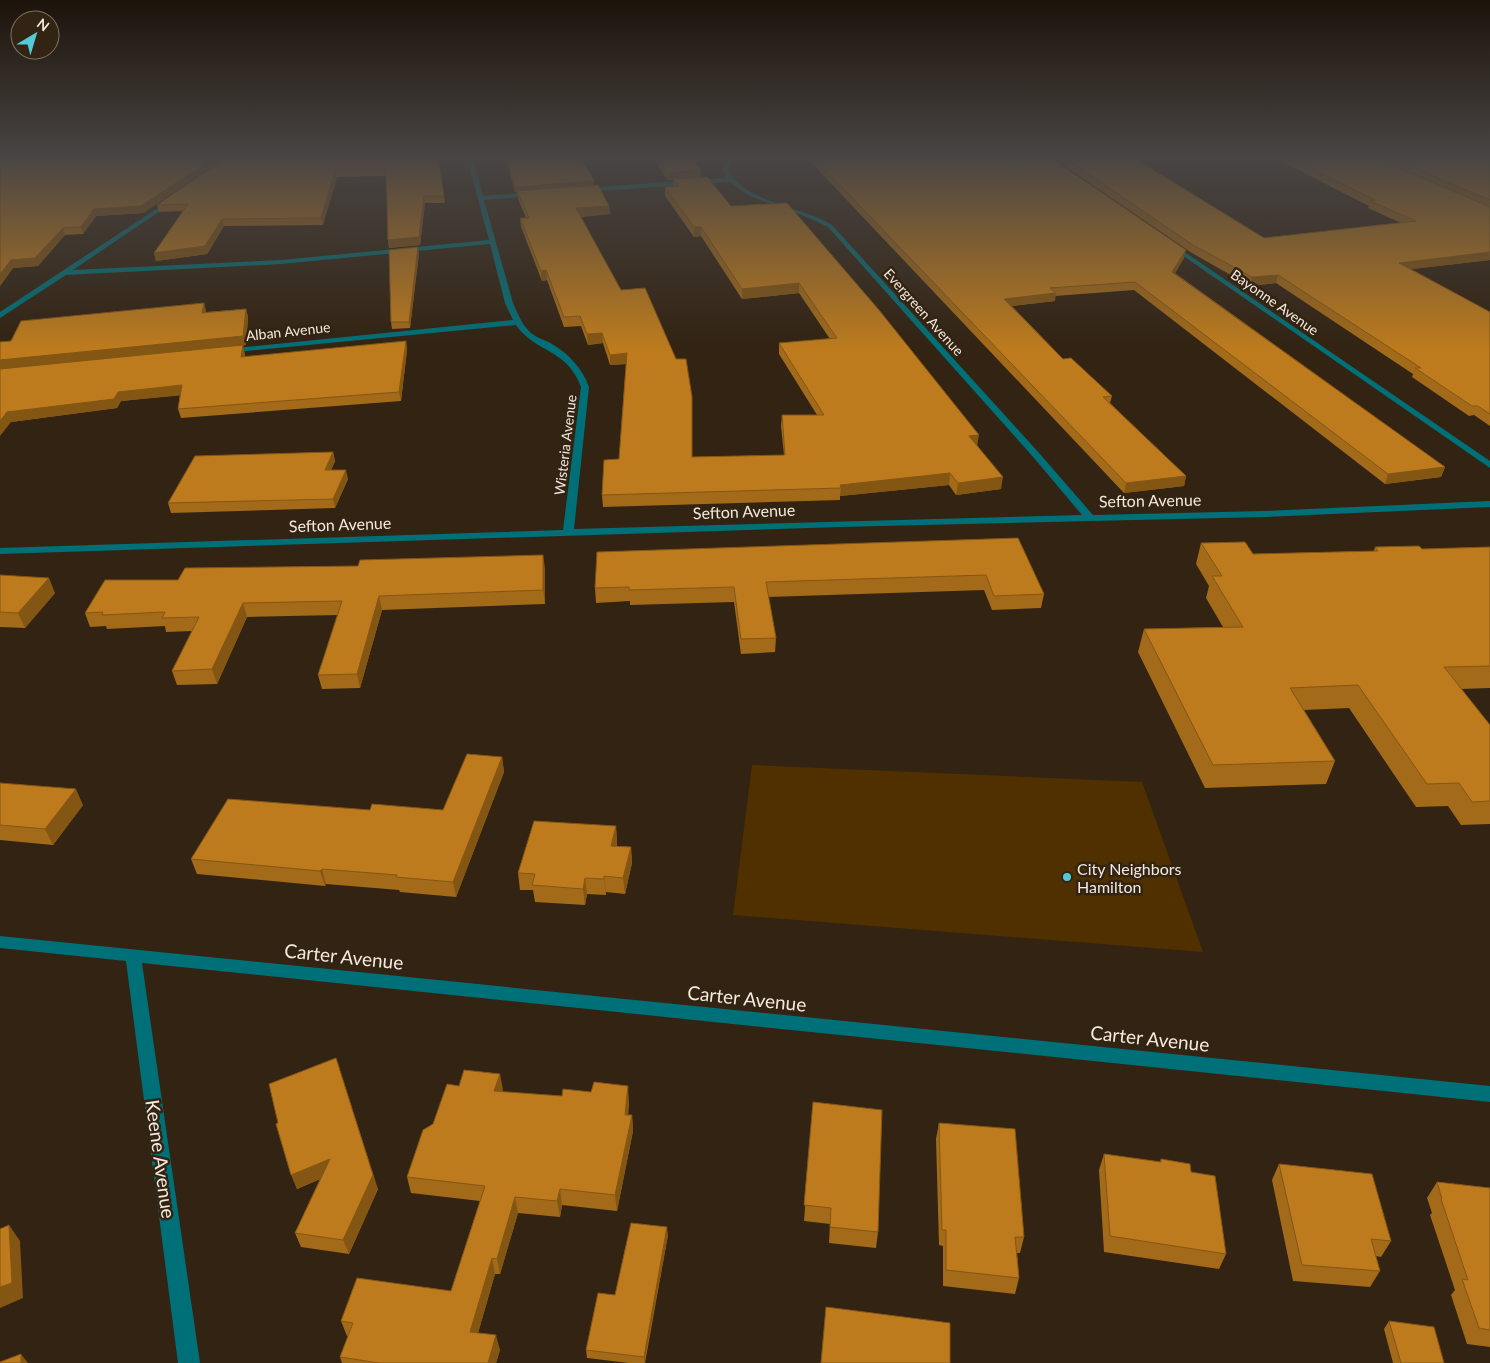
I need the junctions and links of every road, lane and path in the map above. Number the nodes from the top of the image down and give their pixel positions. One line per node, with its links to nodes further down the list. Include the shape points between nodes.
1 (139, 222): 6 (street)
2 (488, 222): 4 (street, Wisteria Avenue)
3 (821, 222): 12 (street, Evergreen Avenue, via 830,226)
4 (493, 242): 6 (street, via 281,262); 8 (street, Wisteria Avenue, via 509,303)
5 (1166, 242): 10 (street, Bayonne Avenue)
6 (63, 273): 7 (street)
7 (0, 316)
8 (518, 322): 9 (street, Alban Avenue); 13 (street, Wisteria Avenue, via 527,334 574,365 586,387)
9 (221, 352)
10 (1490, 465)
11 (1490, 504): 12 (street, Sefton Avenue, via 1264,514)
12 (1089, 517): 13 (street, Sefton Avenue)
13 (568, 534): 14 (street, Sefton Avenue)
14 (0, 551)
15 (0, 942): 16 (street, Carter Avenue)
16 (133, 955): 17 (street, Carter Avenue); 18 (street, Keene Avenue)
17 (1490, 1094)
18 (189, 1363)

